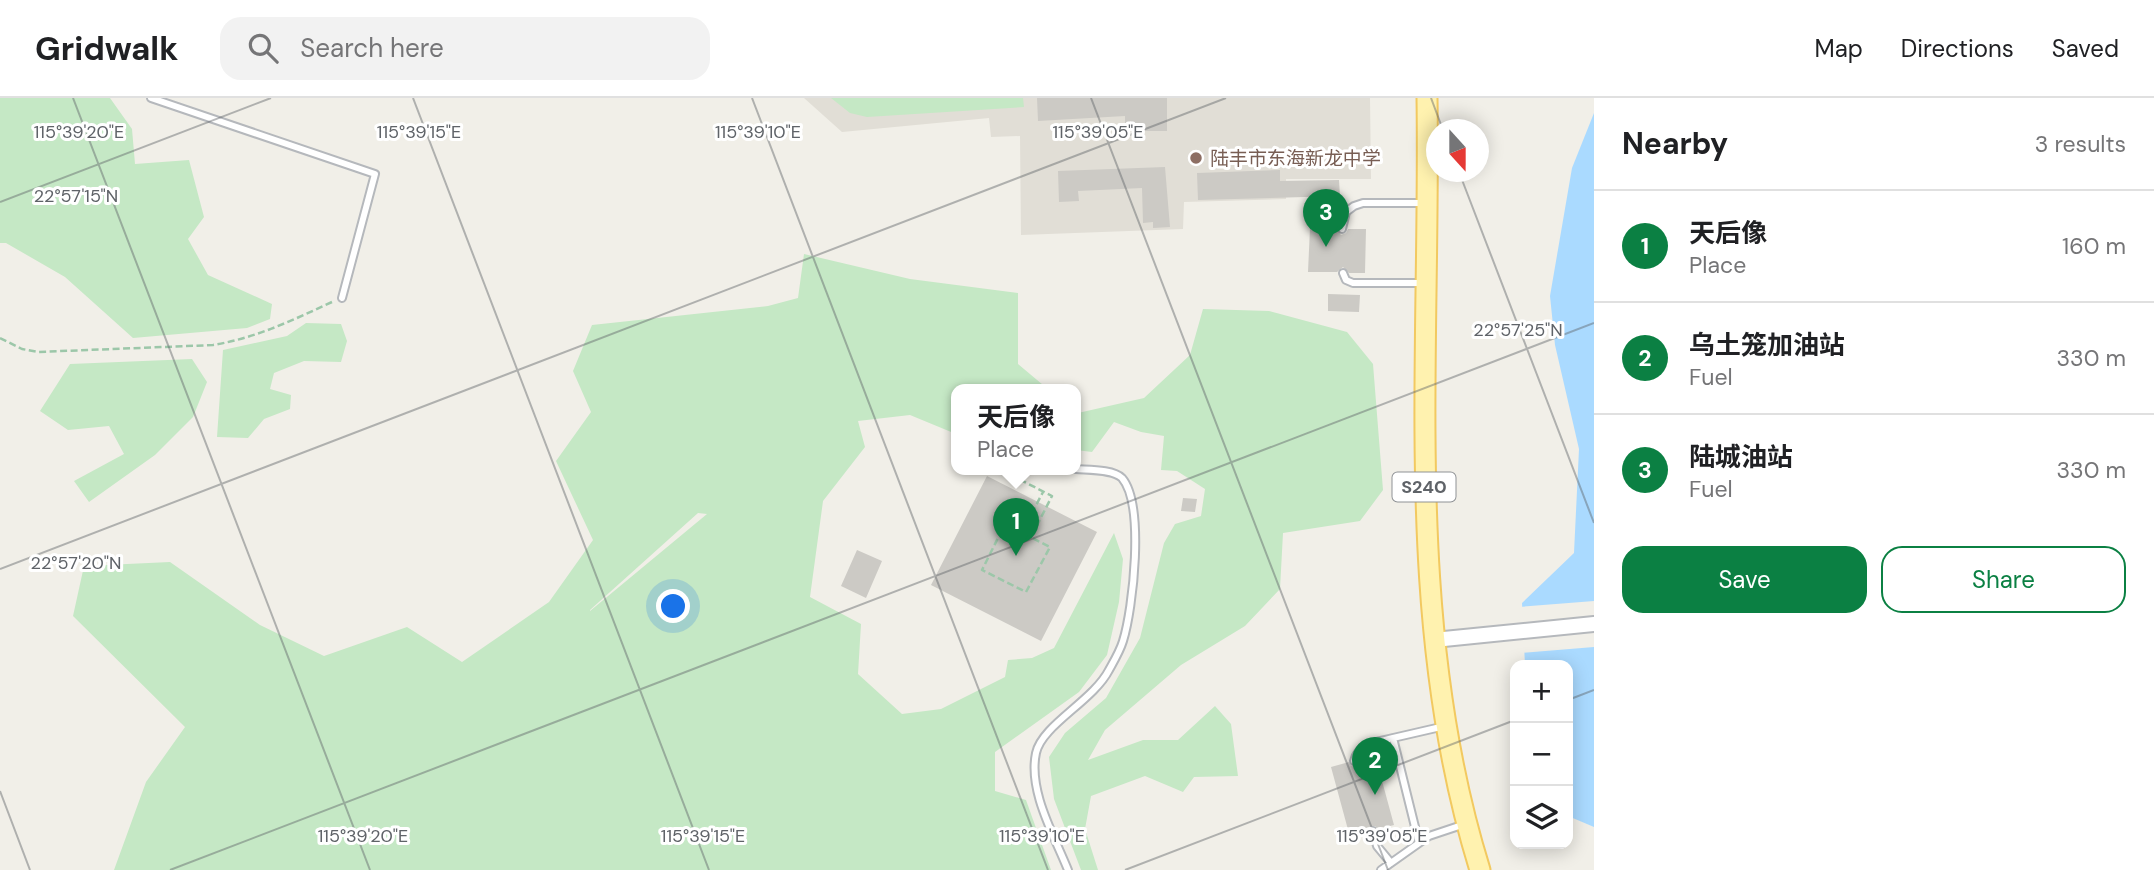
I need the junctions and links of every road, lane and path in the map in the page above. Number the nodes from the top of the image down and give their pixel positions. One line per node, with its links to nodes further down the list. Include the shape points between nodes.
1 (151, 98): 7 (lane, via 375,174)
2 (1427, 98): 3 (main road, S240)
3 (1427, 203): 4 (lane, via 1359,204 1346,212); 6 (main road, S240)
4 (1342, 229)
5 (1342, 272): 6 (lane, via 1353,283)
6 (1426, 283): 15 (main road, S240, via 1424,480)
7 (342, 298): 8 (path, via 242,341 213,345 38,352)
8 (0, 338)
9 (1081, 470): 23 (lane, via 1114,473 1126,485 1132,505 1134,567 1129,613 1109,672 1093,693 1044,736 1036,750 1037,790)
10 (1011, 475): 11 (path)
11 (1043, 492): 12 (path); 13 (path, via 1052,496)
12 (1022, 532): 13 (path); 13 (path, via 1005,524 982,570 1026,592 1050,547)
13 (1031, 537)
14 (1594, 624): 15 (street)
15 (1434, 639): 16 (main road, S240)
16 (1447, 726): 17 (lane); 19 (main road, S240)
17 (1393, 738): 18 (lane, via 1363,746); 21 (lane)
18 (1354, 761)
19 (1467, 824): 21 (lane); 25 (main road, S240)
20 (1373, 831): 22 (lane, via 1377,846)
21 (1419, 843): 22 (lane)
22 (1391, 863): 24 (lane)
23 (1068, 870)
24 (1381, 870)
25 (1480, 870)

